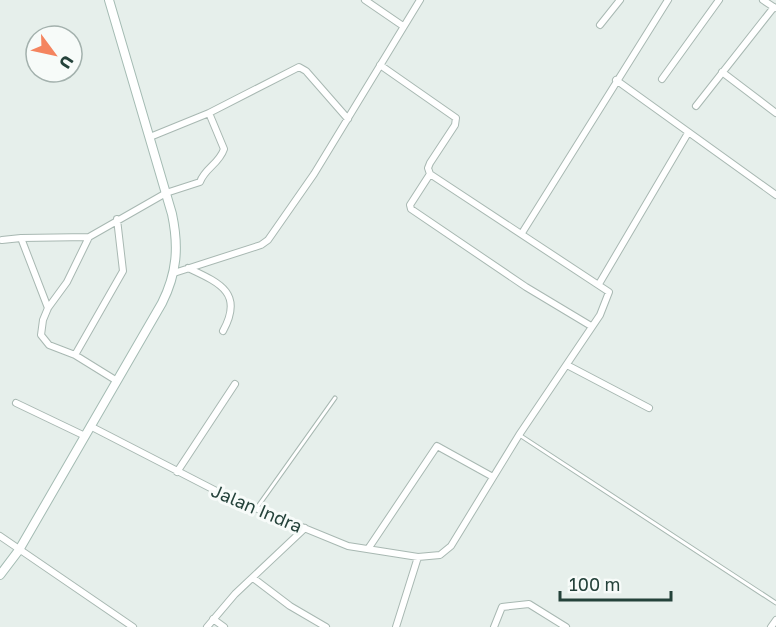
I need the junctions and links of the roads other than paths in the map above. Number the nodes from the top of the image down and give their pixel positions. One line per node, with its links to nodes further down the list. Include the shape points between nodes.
1 (108, 0): 20 (main road)
2 (365, 0): 9 (street)
3 (420, 0): 9 (street)
4 (620, 0): 10 (street)
5 (668, 0): 14 (street)
6 (719, 0): 13 (street)
7 (764, 0): 8 (street)
8 (775, 8): 12 (street)
9 (403, 26): 11 (street)
10 (600, 26)
11 (380, 65): 18 (street); 21 (street, via 457,120 430,163)
12 (722, 72): 15 (street); 16 (street)
13 (662, 79)
14 (616, 80): 19 (street); 25 (street)
15 (696, 106)
16 (776, 112)
17 (209, 113): 18 (street, via 299,67); 20 (street); 22 (street, via 224,146 221,157 204,171 198,183)
18 (348, 118): 29 (street, via 268,240)
19 (688, 133): 23 (street); 31 (street)
20 (150, 137): 22 (main road)
21 (430, 174): 25 (street); 33 (street, via 411,209 525,287)
22 (166, 193): 24 (street); 30 (main road, via 177,239)
23 (776, 195)
24 (117, 219): 26 (street); 35 (street, via 123,271)
25 (522, 233): 31 (street)
26 (89, 237): 27 (street); 32 (street, via 67,282)
27 (21, 238): 28 (street); 32 (street)
28 (2, 240)
29 (188, 268): 30 (street); 34 (street, via 216,281 229,295 231,304)
30 (174, 273): 37 (main road, via 162,303)
31 (600, 285): 33 (street, via 609,292 609,298)
32 (48, 308): 35 (street, via 40,328 44,340)
33 (591, 326): 36 (street)
34 (224, 331)
35 (75, 355): 37 (street)
36 (567, 364): 41 (street); 43 (street)
37 (117, 381): 42 (main road)
38 (235, 384): 45 (street)
39 (335, 398): 47 (lane)
40 (16, 403): 44 (street)
41 (649, 408)
42 (90, 426): 44 (main road); 45 (street, Jalan Indra)
43 (519, 435): 46 (street); 55 (lane)
44 (85, 436): 51 (main road)
45 (177, 472): 47 (street, Jalan Indra)
46 (493, 477): 50 (street, via 437,446); 52 (street, Jalan Indra, via 451,546 435,556)
47 (256, 508): 48 (street, Jalan Indra)
48 (305, 528): 50 (street, Jalan Indra, via 348,546); 54 (street)
49 (0, 536): 51 (street)
50 (368, 549): 52 (street, Jalan Indra)
51 (19, 550): 53 (main road); 58 (street)
52 (418, 557): 62 (street)
53 (0, 575)
54 (253, 578): 56 (street); 61 (street)
55 (776, 603)
56 (213, 619): 59 (street); 60 (street)
57 (776, 620): 65 (street)
58 (132, 627)
59 (207, 627)
60 (224, 627)
61 (326, 627)
62 (396, 627)
63 (494, 627): 64 (street, via 502,607 529,604)
64 (566, 627)
65 (771, 627)

